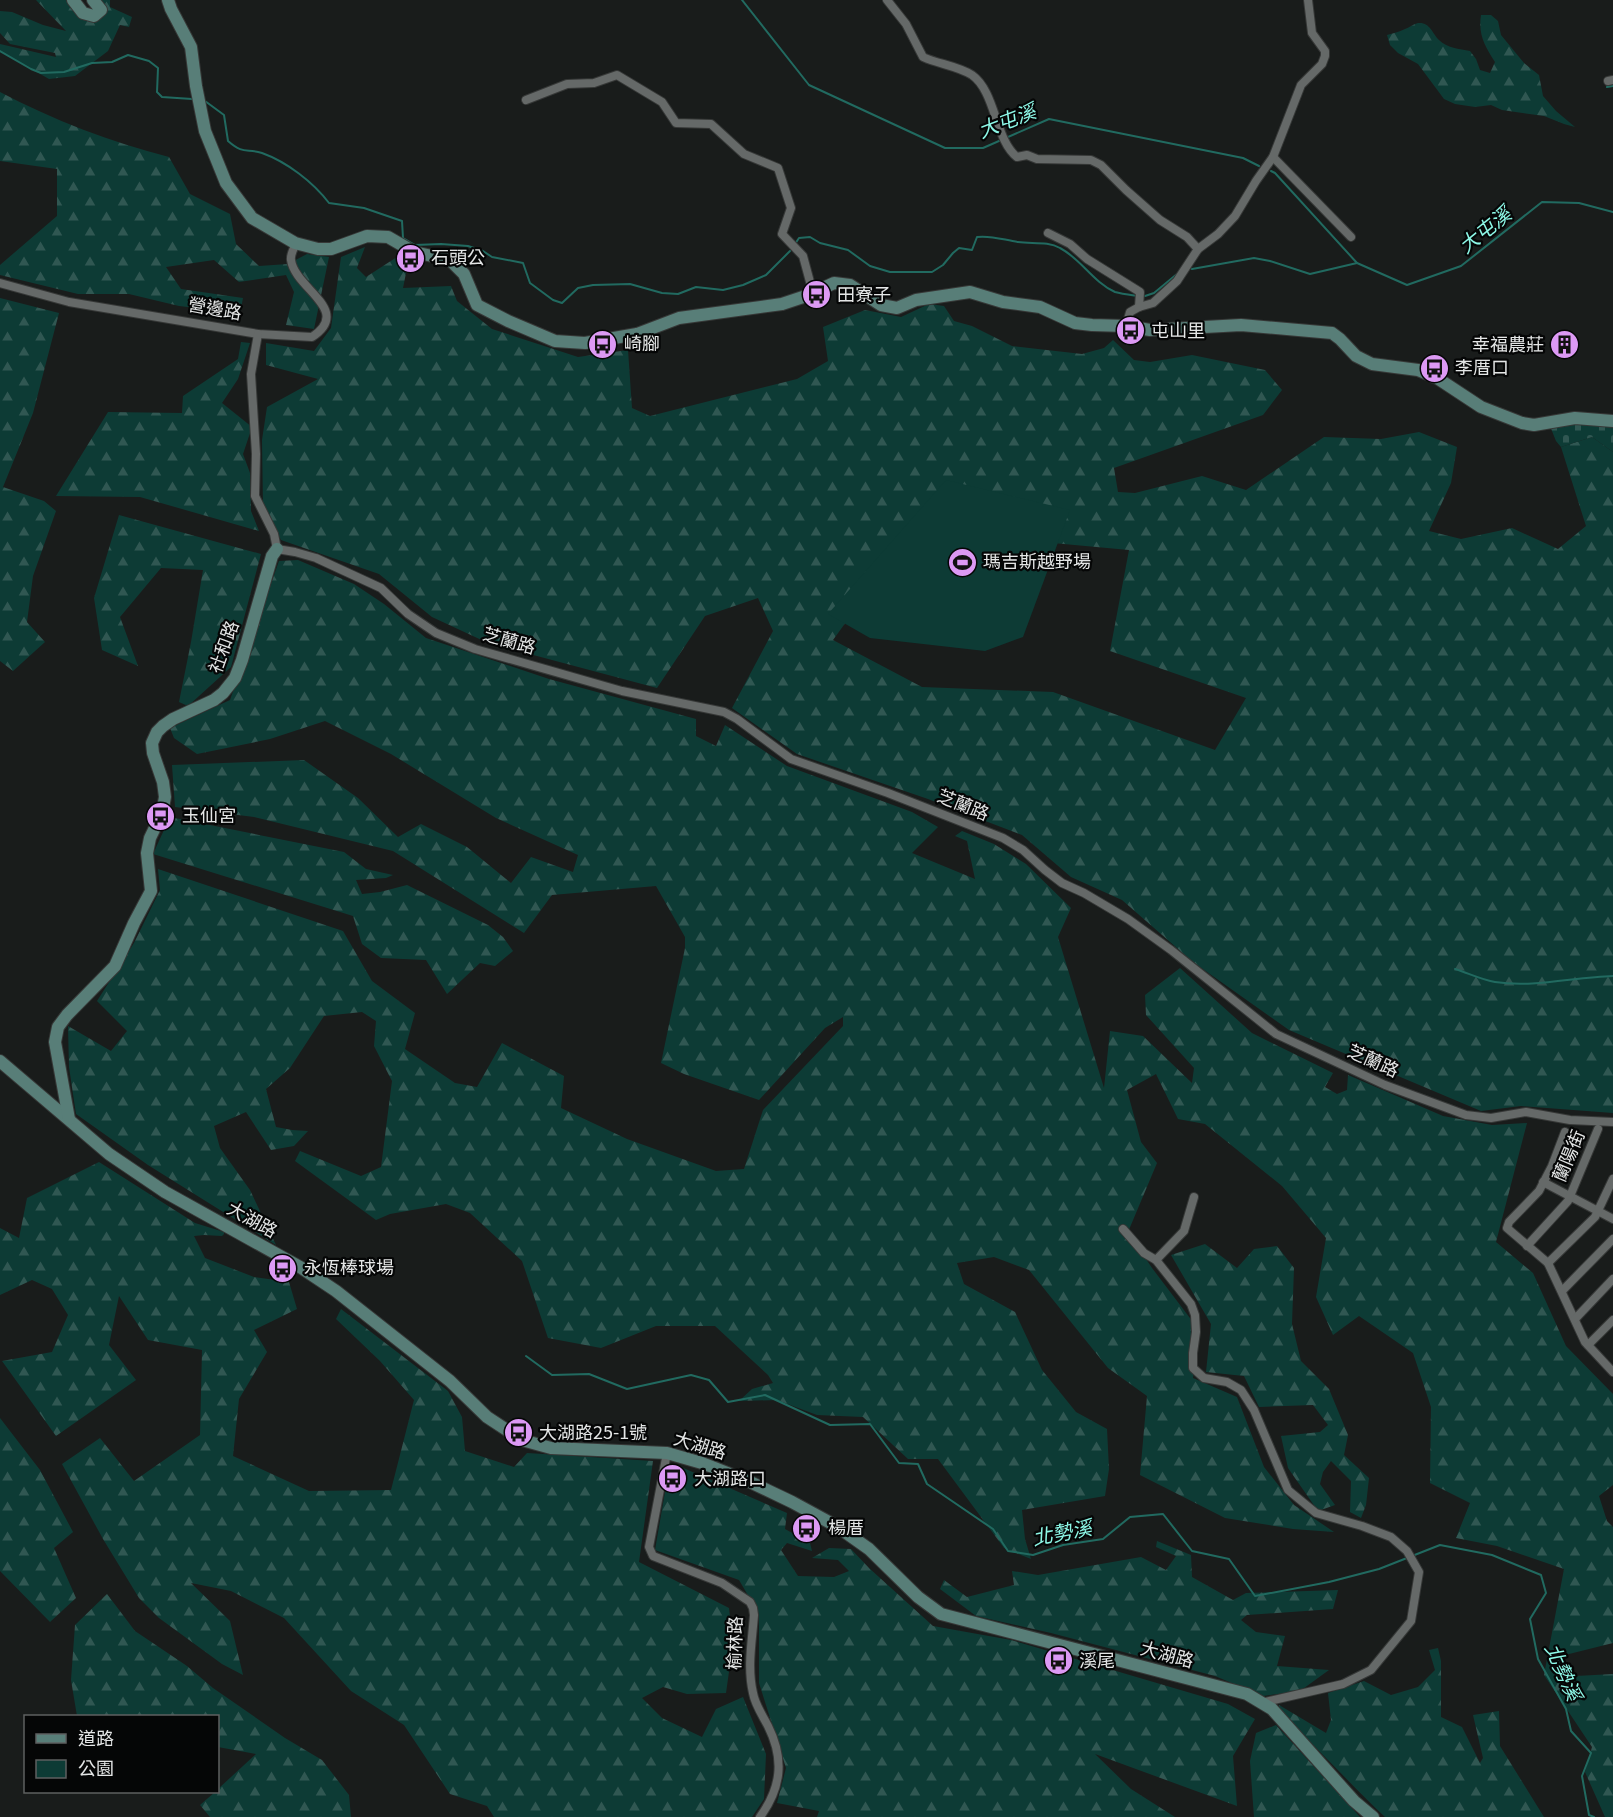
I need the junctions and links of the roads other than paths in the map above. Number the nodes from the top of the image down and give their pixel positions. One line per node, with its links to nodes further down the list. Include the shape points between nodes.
1 (73, 0): 2 (street, via 83,13 94,16 101,10)
2 (93, 0)
3 (168, 0): 10 (street, via 192,47 205,131 226,183 252,218)
4 (887, 0): 11 (street, via 906,24 923,57 973,76 988,94 1012,153 1037,159 1091,160 1101,165)
5 (1308, 0): 7 (street, via 1312,33 1325,56 1301,85)
6 (526, 100): 13 (street, via 567,84 594,83 616,75 662,102 676,123 711,124 744,154 777,168 791,208 782,234 803,256)
7 (1273, 157): 9 (street); 11 (street, via 1235,216)
8 (1048, 233): 14 (street, via 1141,288)
9 (1351, 237)
10 (297, 242): 13 (street, via 331,249 368,237 388,237 414,252 450,260 464,274 477,305 555,341 585,343 637,334 679,318 782,304); 16 (street, 營邊路, via 290,257 293,270 323,305 327,323 312,337)
11 (1198, 249): 14 (street, via 1177,281 1153,303)
12 (0, 283): 16 (street, 營邊路, via 69,302)
13 (813, 293): 15 (street, via 834,283 850,285 881,305 897,308 916,300 970,292 1040,307 1075,323)
14 (1139, 307): 15 (street, via 1130,312)
15 (1126, 326): 17 (street, via 1150,330 1241,325 1332,333 1356,356 1372,364 1418,370 1481,407 1522,423 1534,425 1575,418)
16 (258, 334): 18 (street, via 251,375 255,496)
17 (1613, 422)
18 (277, 549): 20 (street, 社和路, via 235,678 214,700 163,726 152,743 165,797 147,853 152,891 115,966 58,1027 55,1042); 21 (street, 芝蘭路, via 316,558 381,588 408,614 436,633 475,649 622,690 724,712 791,759 1003,838 1062,883 1145,931 1276,1034 1385,1085 1479,1118 1526,1112)
19 (0, 1061): 20 (street, 大湖路)
20 (69, 1119): 41 (street, 大湖路, via 109,1154 165,1192 336,1290 450,1381 487,1417 522,1440 550,1448)
21 (1613, 1122)
22 (1598, 1129): 26 (street, 蘭陽街)
23 (1564, 1132): 25 (street, 蘭陽街)
24 (1613, 1179): 28 (street)
25 (1543, 1182): 26 (street, 蘭陽街); 32 (street, 蘭陽街, via 1507,1228)
26 (1570, 1196): 28 (street, 蘭陽街); 32 (street, 蘭陽街)
27 (1194, 1197): 33 (street, via 1184,1231)
28 (1598, 1211): 29 (street, 蘭陽街); 34 (street)
29 (1613, 1219)
30 (1123, 1229): 33 (street, via 1144,1253)
31 (1613, 1239): 36 (street)
32 (1527, 1246): 34 (street, 蘭陽街)
33 (1156, 1260): 42 (street, via 1191,1304 1195,1315 1193,1368 1204,1378 1227,1382 1241,1390 1254,1410 1288,1490 1316,1513 1391,1538 1419,1572 1411,1621 1371,1670 1343,1684)
34 (1548, 1263): 36 (street, 蘭陽街)
35 (1613, 1279): 37 (street)
36 (1562, 1291): 37 (street, 蘭陽街)
37 (1575, 1319): 39 (street, 蘭陽街)
38 (1613, 1320): 39 (street)
39 (1588, 1345): 40 (street, 蘭陽街)
40 (1611, 1366)
41 (667, 1454): 42 (street, 大湖路, via 748,1481 838,1527 869,1549 941,1614 1247,1694); 43 (street, 榆林路, via 650,1552 722,1583 753,1608 751,1685 773,1736 780,1772 774,1793)
42 (1261, 1702): 44 (street, 大湖路)
43 (760, 1817)
44 (1374, 1817)

